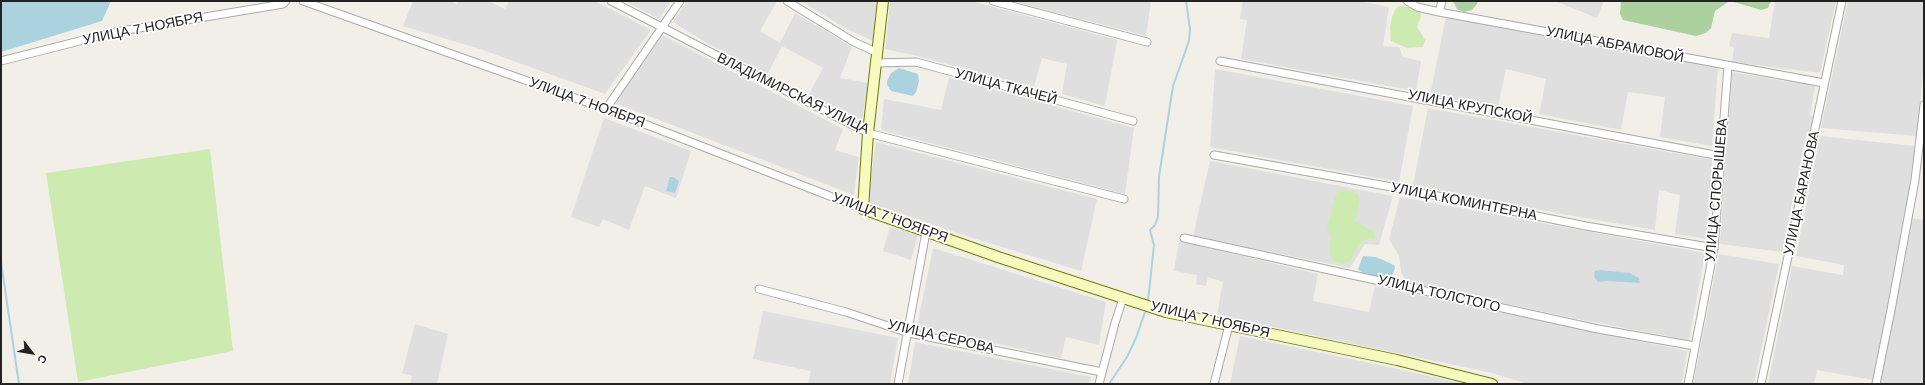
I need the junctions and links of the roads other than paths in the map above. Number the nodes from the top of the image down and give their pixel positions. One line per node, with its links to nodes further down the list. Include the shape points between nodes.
1 (286, 1): 15 (street, УЛИЦА 7 НОЯБРЯ, via 283,4 115,32)
2 (303, 1): 20 (street, УЛИЦА 7 НОЯБРЯ)
3 (611, 1): 12 (street, ВЛАДИМИРСКАЯ УЛИЦА)
4 (680, 1): 12 (street)
5 (787, 1): 14 (street, УЛИЦА ТКАЧЕЙ)
6 (883, 1): 14 (street)
7 (993, 1): 13 (street)
8 (1408, 1): 11 (street, УЛИЦА АБРАМОВОЙ, via 1416,7)
9 (1442, 1): 11 (street)
10 (1842, 1): 18 (street, УЛИЦА БАРАНОВА)
11 (1440, 12): 17 (street, УЛИЦА АБРАМОВОЙ)
12 (661, 28): 20 (street); 22 (street, ВЛАДИМИРСКАЯ УЛИЦА)
13 (1147, 42)
14 (878, 58): 21 (street, УЛИЦА ТКАЧЕЙ, via 916,62); 22 (street)
15 (1, 61)
16 (1220, 61): 24 (street, УЛИЦА КРУПСКОЙ)
17 (1728, 66): 18 (street, УЛИЦА АБРАМОВОЙ); 24 (street, УЛИЦА СПОРЫШЕВА)
18 (1824, 83): 41 (street, УЛИЦА БАРАНОВА)
19 (1924, 105): 42 (street, via 1915,180)
20 (606, 109): 26 (street, УЛИЦА 7 НОЯБРЯ)
21 (1133, 121)
22 (868, 133): 25 (street, ВЛАДИМИРСКАЯ УЛИЦА); 26 (street)
23 (1214, 155): 29 (street, УЛИЦА КОМИНТЕРНА)
24 (1720, 156): 29 (street, УЛИЦА СПОРЫШЕВА)
25 (1124, 199)
26 (863, 209): 27 (street, УЛИЦА 7 НОЯБРЯ)
27 (926, 232): 31 (street, УЛИЦА 7 НОЯБРЯ); 33 (street)
28 (1184, 238): 34 (street, УЛИЦА ТОЛСТОГО, via 1598,329)
29 (1714, 248): 34 (street, УЛИЦА СПОРЫШЕВА)
30 (758, 289): 33 (street, УЛИЦА СЕРОВА, via 846,312)
31 (1123, 298): 32 (street, УЛИЦА 7 НОЯБРЯ, via 1166,312); 35 (street)
32 (1229, 325): 38 (street); 39 (street, УЛИЦА 7 НОЯБРЯ, via 1397,360)
33 (909, 333): 35 (street, УЛИЦА СЕРОВА); 36 (street)
34 (1695, 346): 40 (street, УЛИЦА СПОРЫШЕВА)
35 (1102, 372): 37 (street)
36 (898, 384)
37 (1099, 384)
38 (1214, 384)
39 (1492, 384)
40 (1688, 384)
41 (1761, 384)
42 (1876, 384)

